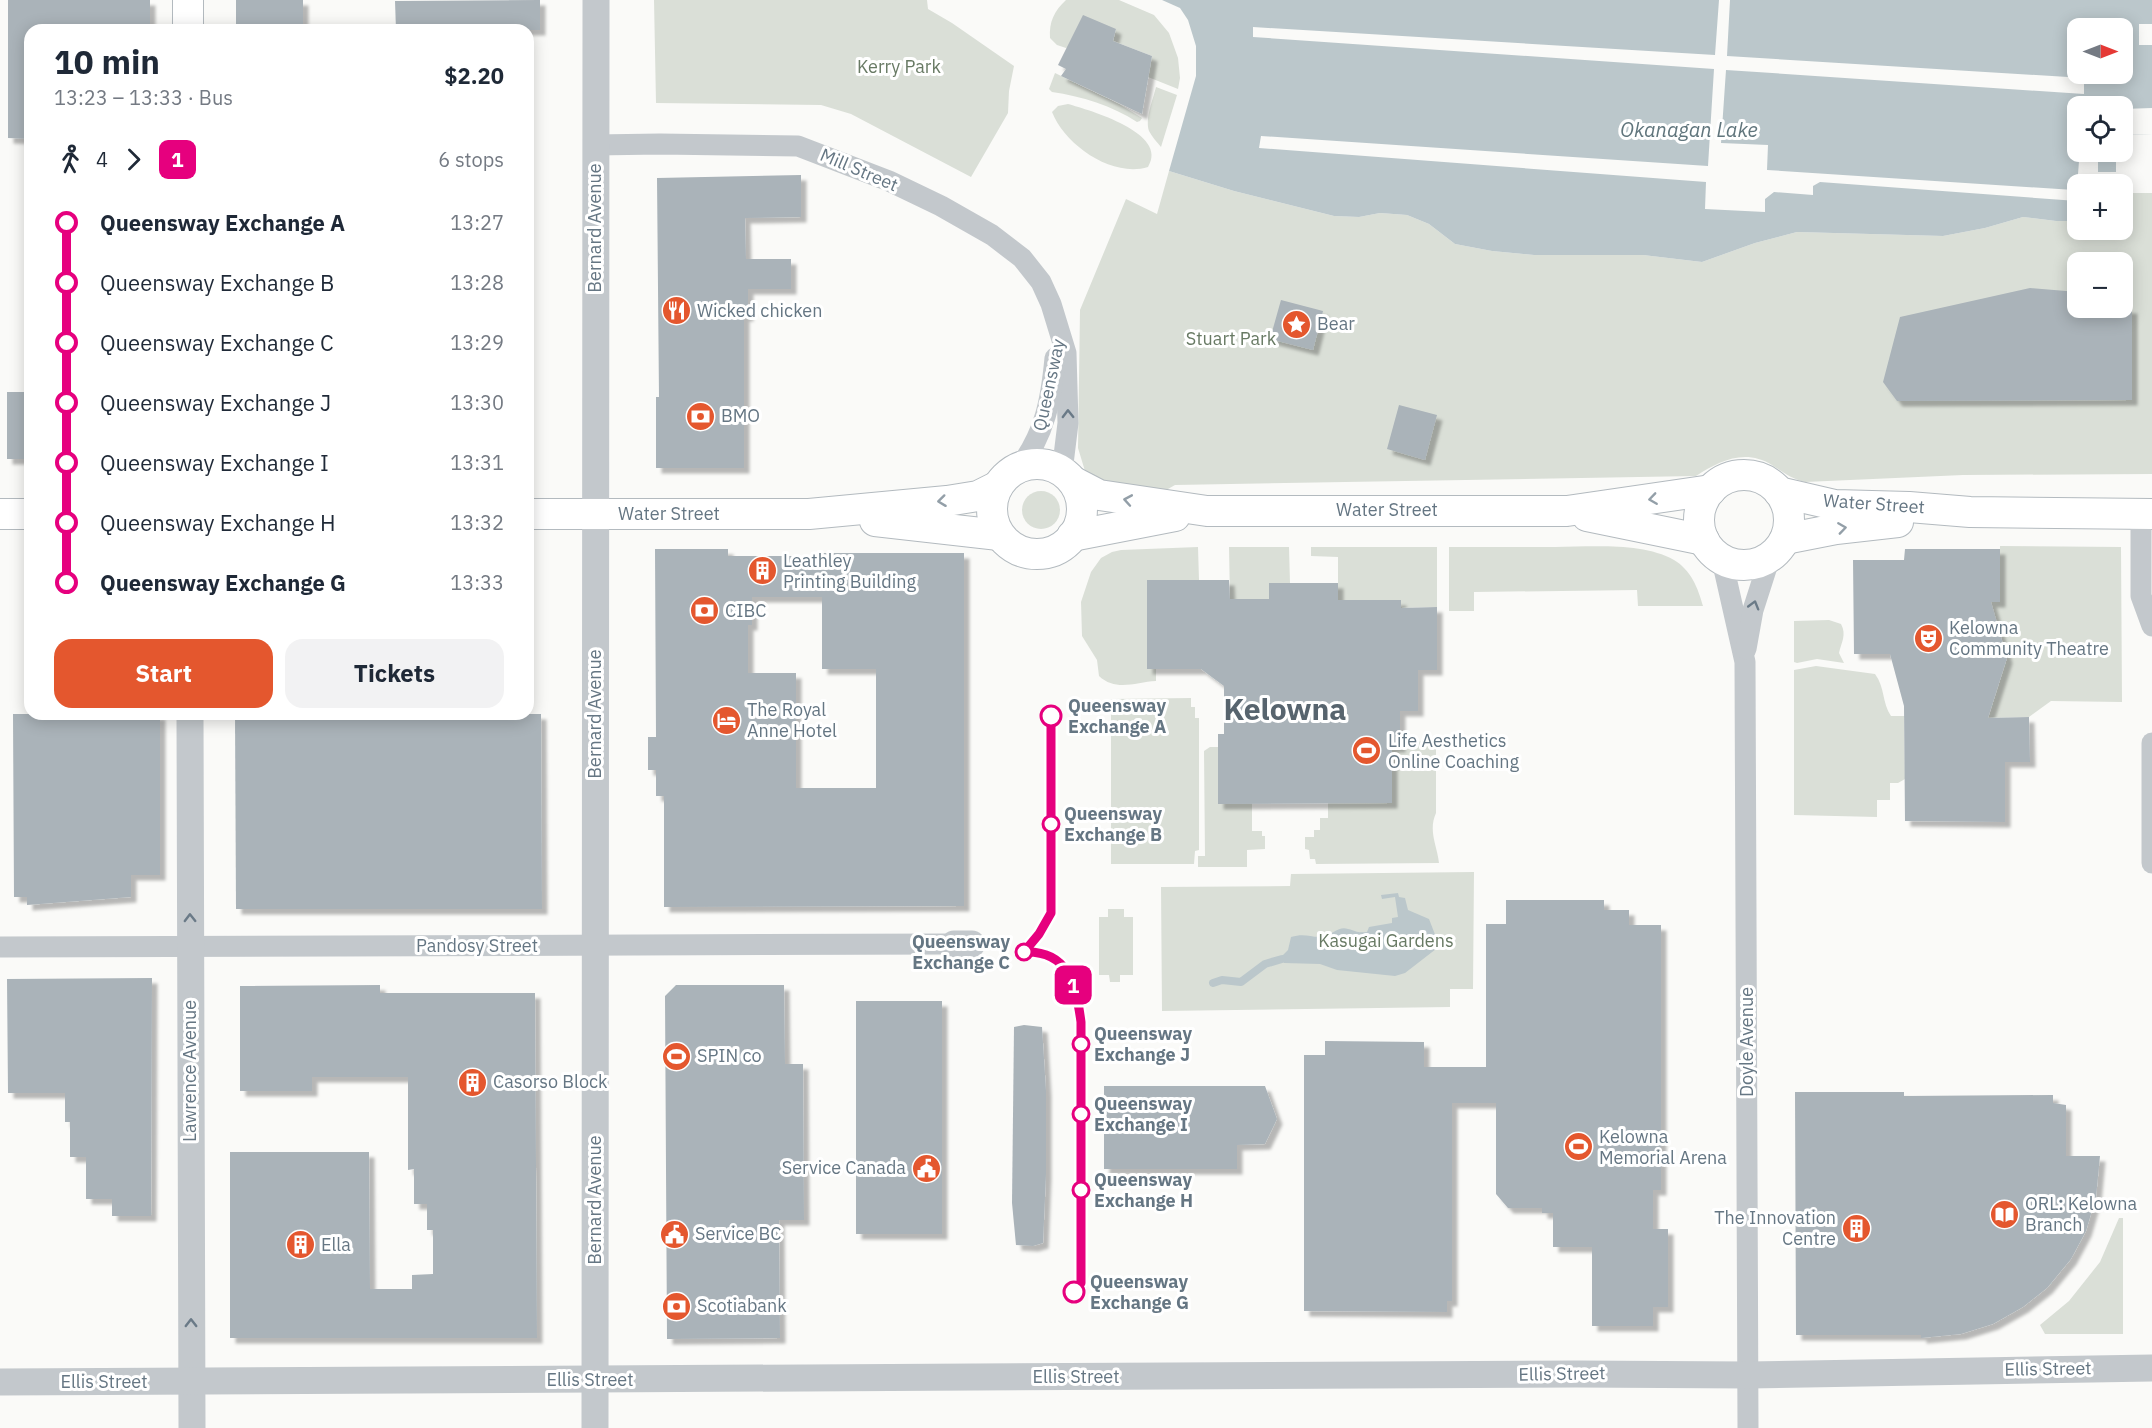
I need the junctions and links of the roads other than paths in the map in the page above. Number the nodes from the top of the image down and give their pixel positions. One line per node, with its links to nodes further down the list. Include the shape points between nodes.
1 (188, 0): 3 (main road)
2 (596, 0): 4 (street, Bernard Avenue)
3 (188, 24)
4 (595, 145): 5 (street, Mill Street, via 789,144 817,152 941,206 992,235 1022,258 1041,282); 16 (street, Bernard Avenue)
5 (1060, 331): 6 (street, Queensway, via 1045,421 1037,441); 7 (street, Queensway, one-way to 5, via 1066,352)
6 (1009, 477): 7 (main road, via 1034,464 1048,466); 17 (main road, Water Street, one-way to 17, via 978,496); 19 (main road, via 993,497 994,523)
7 (1068, 477): 10 (main road, Water Street, one-way to 7, via 1099,495); 20 (main road, via 1082,507)
8 (1711, 490): 9 (main road, via 1726,479 1745,475 1758,477); 11 (main road, Water Street, one-way to 11); 22 (main road, via 1699,513 1699,527)
9 (1779, 492): 12 (main road, Water Street, via 1835,505); 21 (main road, via 1789,516)
10 (1207, 511): 11 (main road, Water Street); 20 (main road, Water Street)
11 (1567, 511): 22 (main road, Water Street)
12 (1970, 512): 18 (main road, Water Street); 21 (main road, Water Street, one-way to 12, via 1836,529)
13 (0, 514): 14 (main road)
14 (24, 514)
15 (534, 514): 16 (main road, Water Street)
16 (594, 514): 17 (main road, Water Street); 29 (street, Bernard Avenue)
17 (809, 514): 19 (main road, Water Street)
18 (2147, 514): 23 (street, via 2141,596)
19 (999, 535): 20 (main road, via 1025,553 1044,554 1061,548)
20 (1072, 536)
21 (1778, 548): 22 (main road, via 1760,563 1748,565 1735,565); 24 (street, Doyle Avenue, one-way to 21, via 1753,610)
22 (1713, 550): 24 (street, Doyle Avenue)
23 (2152, 626)
24 (1745, 655): 33 (street, Doyle Avenue)
25 (190, 720): 31 (street, Lawrence Avenue, one-way to 25)
26 (2152, 743): 27 (street)
27 (2152, 863)
28 (963, 944): 29 (street, Pandosy Street)
29 (595, 946): 31 (street, Pandosy Street); 34 (street, Bernard Avenue)
30 (0, 947): 31 (street, Pandosy Street)
31 (190, 947): 35 (street, Lawrence Avenue, one-way to 31)
32 (2152, 1368): 33 (street, Ellis Street)
33 (1748, 1375): 34 (street, Ellis Street); 39 (street, Doyle Avenue)
34 (595, 1379): 35 (street, Ellis Street); 38 (street, Bernard Avenue)
35 (191, 1381): 36 (street, Ellis Street); 37 (street, Lawrence Avenue)
36 (0, 1382)
37 (192, 1428)
38 (595, 1428)
39 (1748, 1428)

